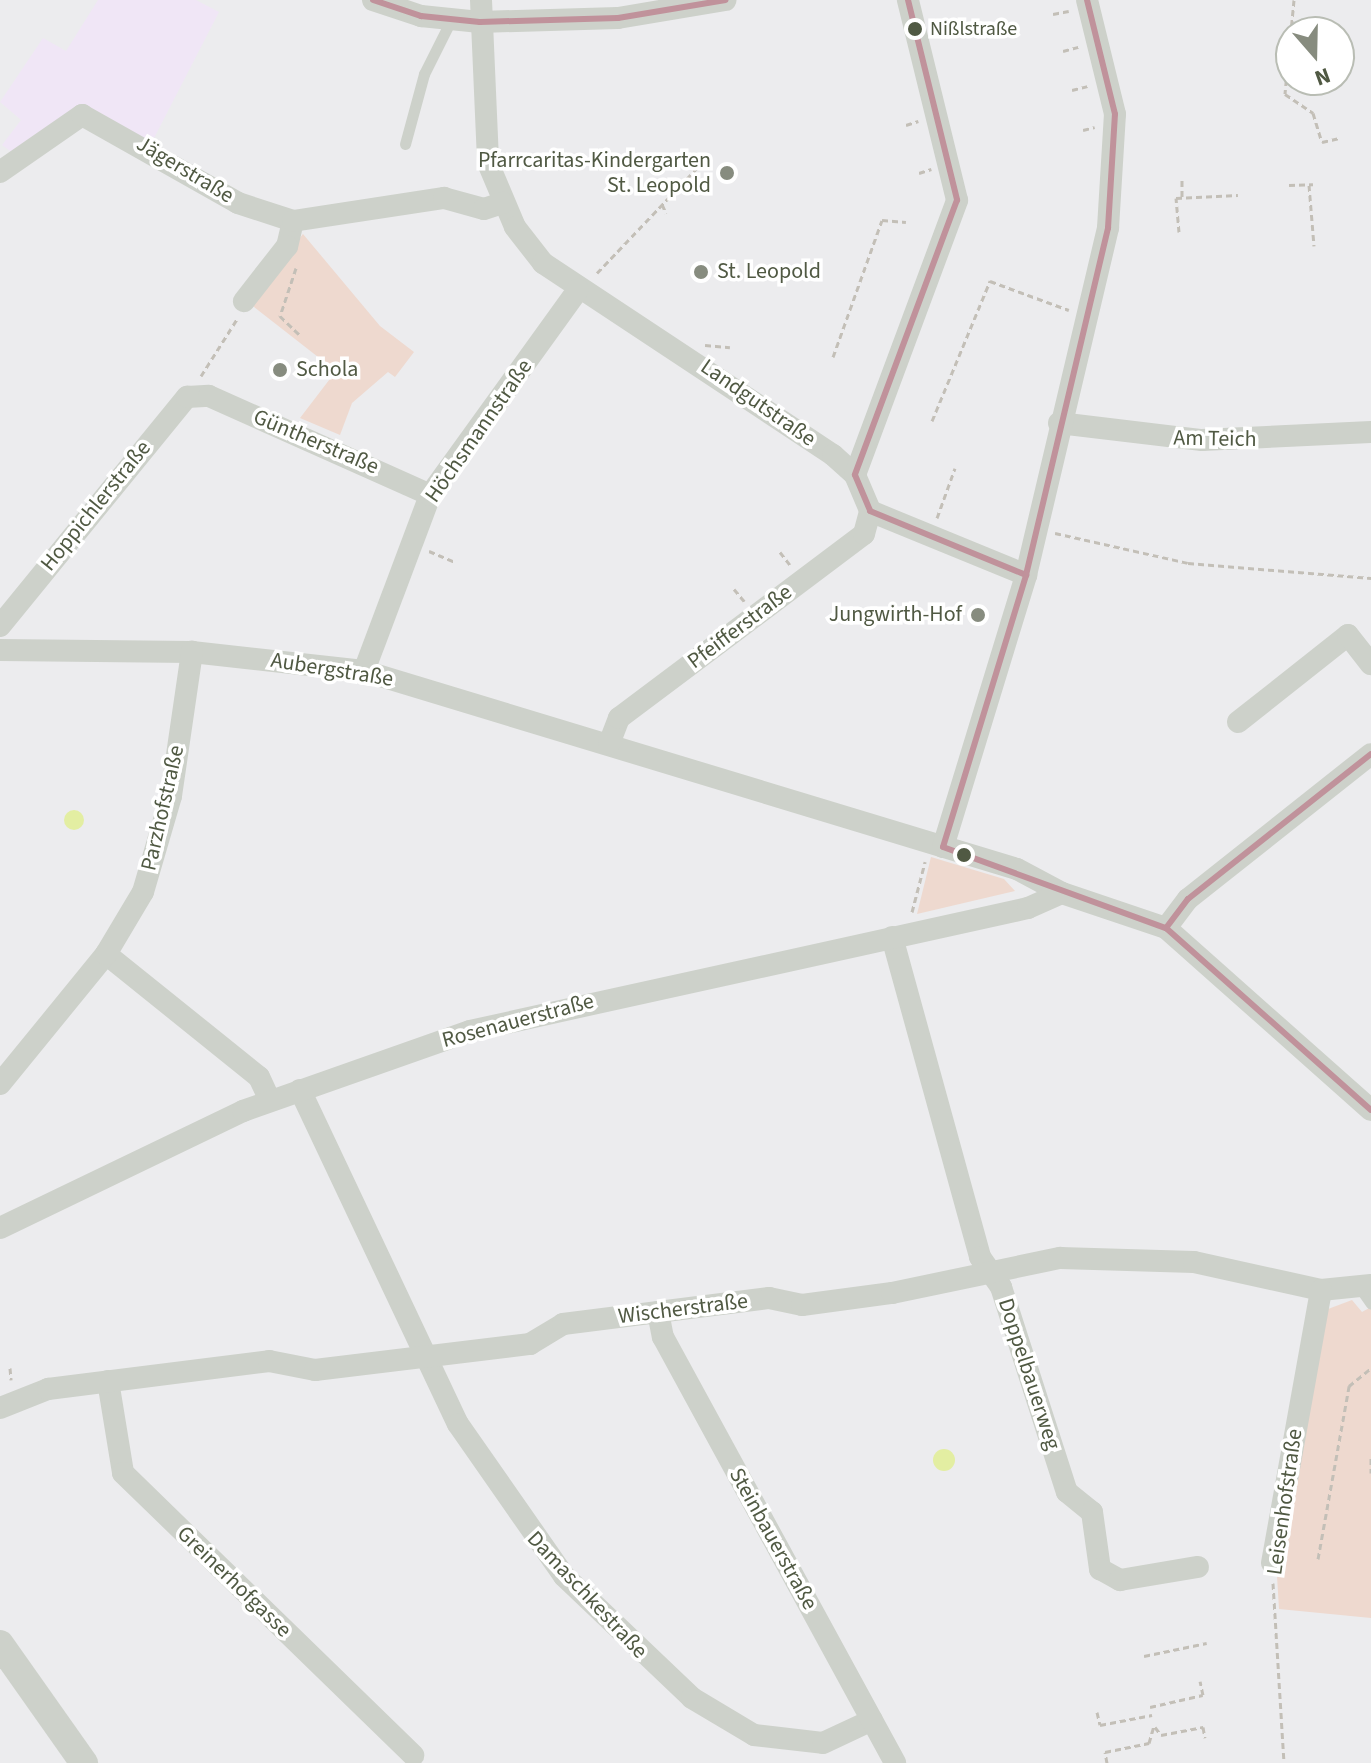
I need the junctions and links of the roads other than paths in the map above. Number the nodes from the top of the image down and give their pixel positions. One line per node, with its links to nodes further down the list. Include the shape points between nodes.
1 (373, 0): 6 (street)
2 (725, 0): 5 (street, via 618,18)
3 (908, 0): 16 (street, via 957,200)
4 (1081, 4): 14 (street, via 1115,114 1114,194)
5 (481, 11): 6 (street); 9 (street, Landgutstraße, via 485,146)
6 (451, 20): 7 (lane, via 424,74)
7 (405, 144)
8 (0, 172): 10 (street, Jägerstraße, via 82,115)
9 (503, 203): 10 (street, via 484,209 444,198); 11 (street, Landgutstraße, via 529,247)
10 (291, 230): 12 (street)
11 (586, 286): 16 (street, Landgutstraße, via 759,401); 17 (street, Höchsmannstraße)
12 (244, 301)
13 (199, 386): 17 (street, Güntherstraße); 20 (street, Hoppichlerstraße, via 177,405)
14 (1059, 423): 15 (street, Am Teich, via 1202,440); 19 (street)
15 (1371, 432)
16 (855, 475): 18 (street, Landgutstraße)
17 (430, 495): 24 (street, Höchsmannstraße)
18 (870, 511): 19 (street); 26 (street, Pfeifferstraße, via 864,534 619,718)
19 (1026, 575): 28 (street)
20 (0, 626)
21 (0, 650): 22 (street, Aubergstraße)
22 (192, 652): 24 (street, Aubergstraße); 32 (street, Parzhofstraße, via 162,834 143,892)
23 (1371, 664): 25 (street, via 1348,635)
24 (364, 671): 26 (street, Aubergstraße)
25 (1238, 722)
26 (609, 744): 28 (street, Aubergstraße)
27 (1371, 754): 30 (street, via 1188,899)
28 (935, 850): 29 (street, Aubergstraße, via 1017,869)
29 (1062, 893): 30 (street, Aubergstraße); 31 (street, Rosenauerstraße, via 1028,908)
30 (1166, 928): 36 (street, Aubergstraße)
31 (892, 937): 34 (street, Rosenauerstraße, via 544,1011); 38 (street, Doppelbauerweg, via 980,1257)
32 (106, 954): 33 (street, Parzhofstraße); 35 (street, via 259,1077)
33 (0, 1084)
34 (300, 1090): 35 (street, Rosenauerstraße); 42 (street, Damaschkestraße)
35 (270, 1101): 37 (street, Rosenauerstraße)
36 (1371, 1110)
37 (0, 1228)
38 (992, 1273): 39 (street, Wischerstraße, via 1060,1258 1147,1257); 41 (street, Wischerstraße, via 802,1305 769,1298); 46 (street, Doppelbauerweg, via 1067,1492 1092,1512 1100,1569 1120,1580)
39 (1321, 1290): 40 (street, Wischerstraße); 45 (street, Leisenhofstraße)
40 (1367, 1292)
41 (658, 1312): 42 (street, Wischerstraße, via 563,1324 530,1344); 48 (street, Steinbauerstraße, via 669,1347)
42 (426, 1357): 43 (street, Wischerstraße, via 315,1370 269,1361); 48 (street, Damaschkestraße, via 458,1424 520,1523 608,1622 692,1698 729,1723 780,1742 823,1743)
43 (108, 1381): 44 (street, Wischerstraße, via 48,1389); 49 (street, Greinerhofgasse, via 123,1473)
44 (0, 1408)
45 (1272, 1563)
46 (1198, 1567)
47 (0, 1644): 50 (street)
48 (872, 1720): 51 (street, Steinbauerstraße)
49 (413, 1755)
50 (84, 1763)
51 (895, 1763)

